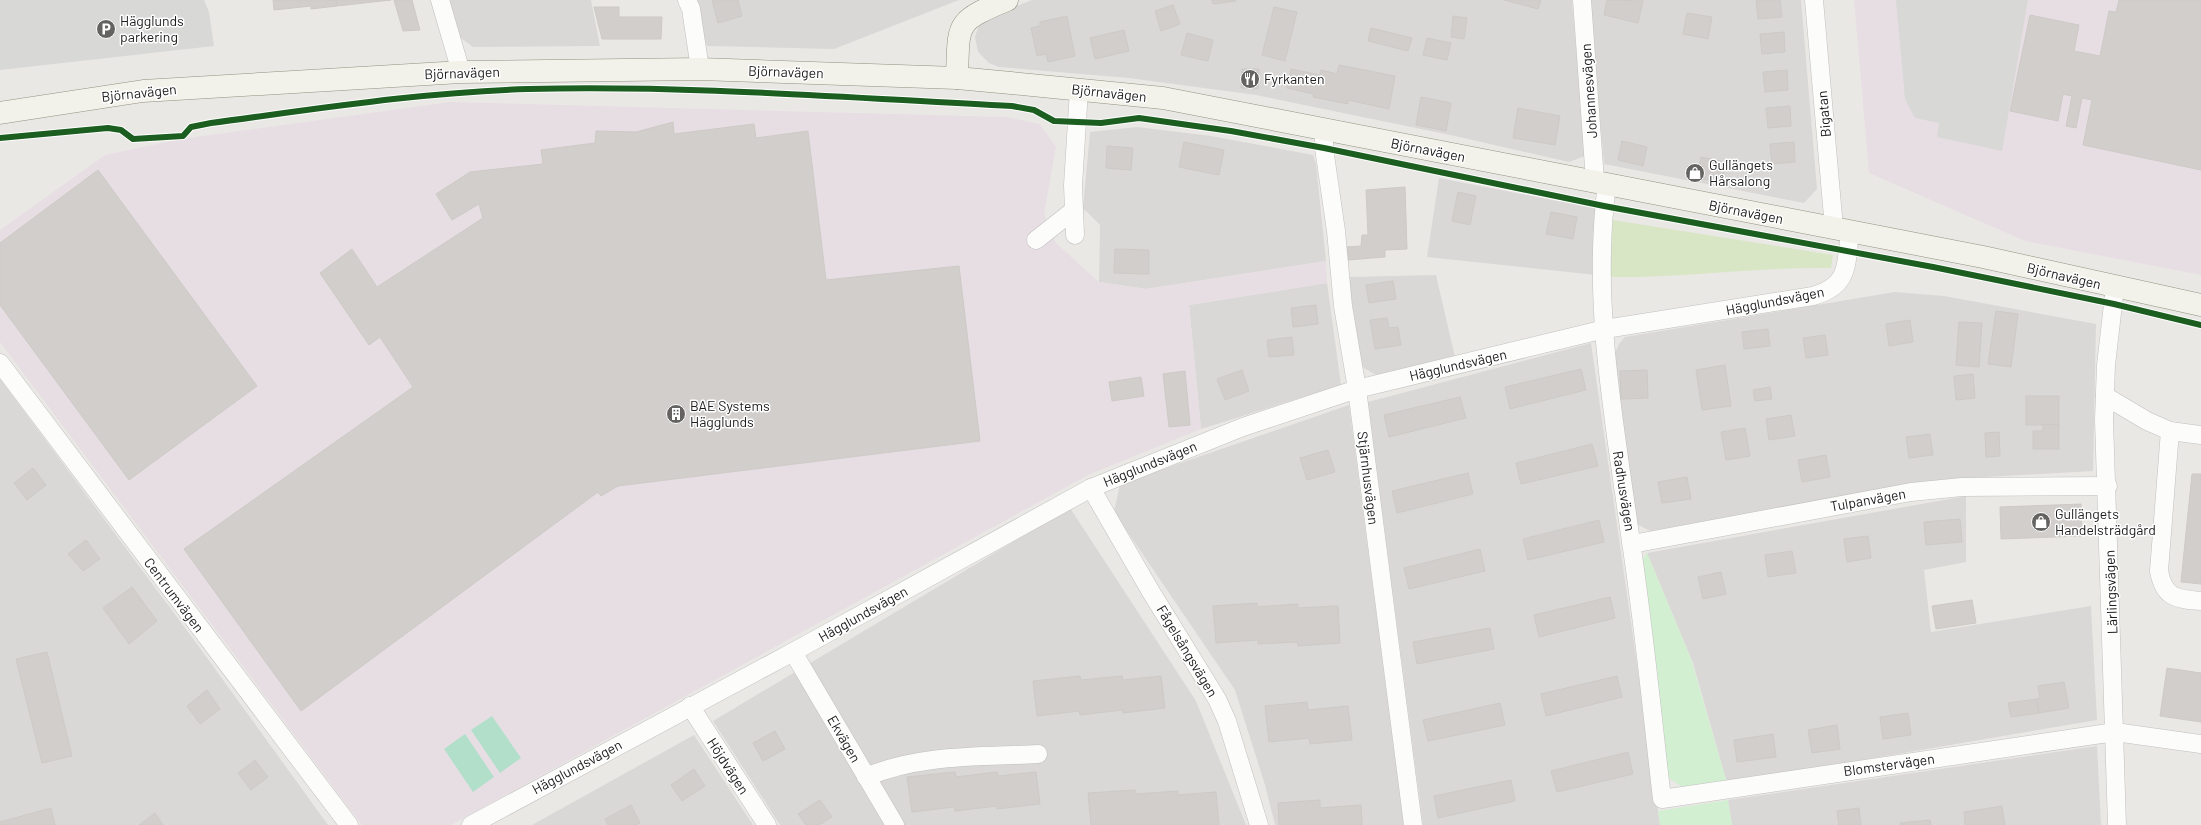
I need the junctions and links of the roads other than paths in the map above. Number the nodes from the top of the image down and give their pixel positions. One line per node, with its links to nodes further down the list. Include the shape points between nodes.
1 (440, 0): 7 (street)
2 (687, 0): 6 (street, via 691,10)
3 (1007, 0): 8 (main road, via 978,12 961,28)
4 (1582, 0): 12 (street, Johannesvägen)
5 (1814, 0): 14 (street, Bigatan)
6 (700, 69): 7 (main road, Björnavägen); 8 (main road, Björnavägen)
7 (461, 72): 10 (main road, Björnavägen, via 143,91)
8 (957, 78): 9 (main road, Björnavägen)
9 (1079, 90): 11 (main road, Björnavägen, via 1163,98); 13 (street, via 1073,185)
10 (0, 113)
11 (1324, 131): 12 (main road, Björnavägen); 21 (street, Stjärnhusvägen, via 1343,306)
12 (1601, 182): 14 (main road, Björnavägen); 19 (street, Radhusvägen, via 1604,206 1602,275)
13 (1074, 210): 15 (street); 16 (street)
14 (1842, 230): 17 (main road, Björnavägen, via 1983,257); 19 (street, Hägglundsvägen, via 1845,268 1841,279 1828,292)
15 (1074, 235)
16 (1036, 240)
17 (2115, 287): 18 (main road, Björnavägen); 22 (street, Lärlingsvägen)
18 (2201, 305)
19 (1605, 329): 21 (street, Hägglundsvägen); 27 (street, Radhusvägen, via 1612,408)
20 (0, 363): 36 (street, Centrumvägen)
21 (1357, 389): 26 (street, Hägglundsvägen, via 1243,427); 41 (street, Stjärnhusvägen)
22 (2105, 396): 23 (street, via 2147,421); 25 (street, Lärlingsvägen)
23 (2170, 431): 24 (street); 28 (street, via 2159,571 2163,587 2168,594 2176,598)
24 (2201, 435)
25 (2108, 486): 27 (street, Tulpanvägen, via 1962,487 1911,492); 31 (street, Lärlingsvägen)
26 (1091, 488): 29 (street, Hägglundsvägen); 40 (street, Fågelsångsvägen, via 1217,700 1227,721)
27 (1632, 544): 35 (street, Radhusvägen)
28 (2201, 601)
29 (793, 652): 30 (street, Hägglundsvägen); 34 (street, Ekvägen)
30 (690, 706): 37 (street, Hägglundsvägen); 38 (street, Höjdvägen)
31 (2115, 732): 32 (street, Blomstervägen); 35 (street, Blomstervägen); 42 (street, Lärlingsvägen)
32 (2201, 744)
33 (1038, 754): 34 (street, via 942,758 885,769)
34 (866, 777): 39 (street, Ekvägen)
35 (1662, 798)
36 (349, 825)
37 (471, 825)
38 (767, 825)
39 (895, 825)
40 (1259, 825)
41 (1413, 825)
42 (2117, 825)

